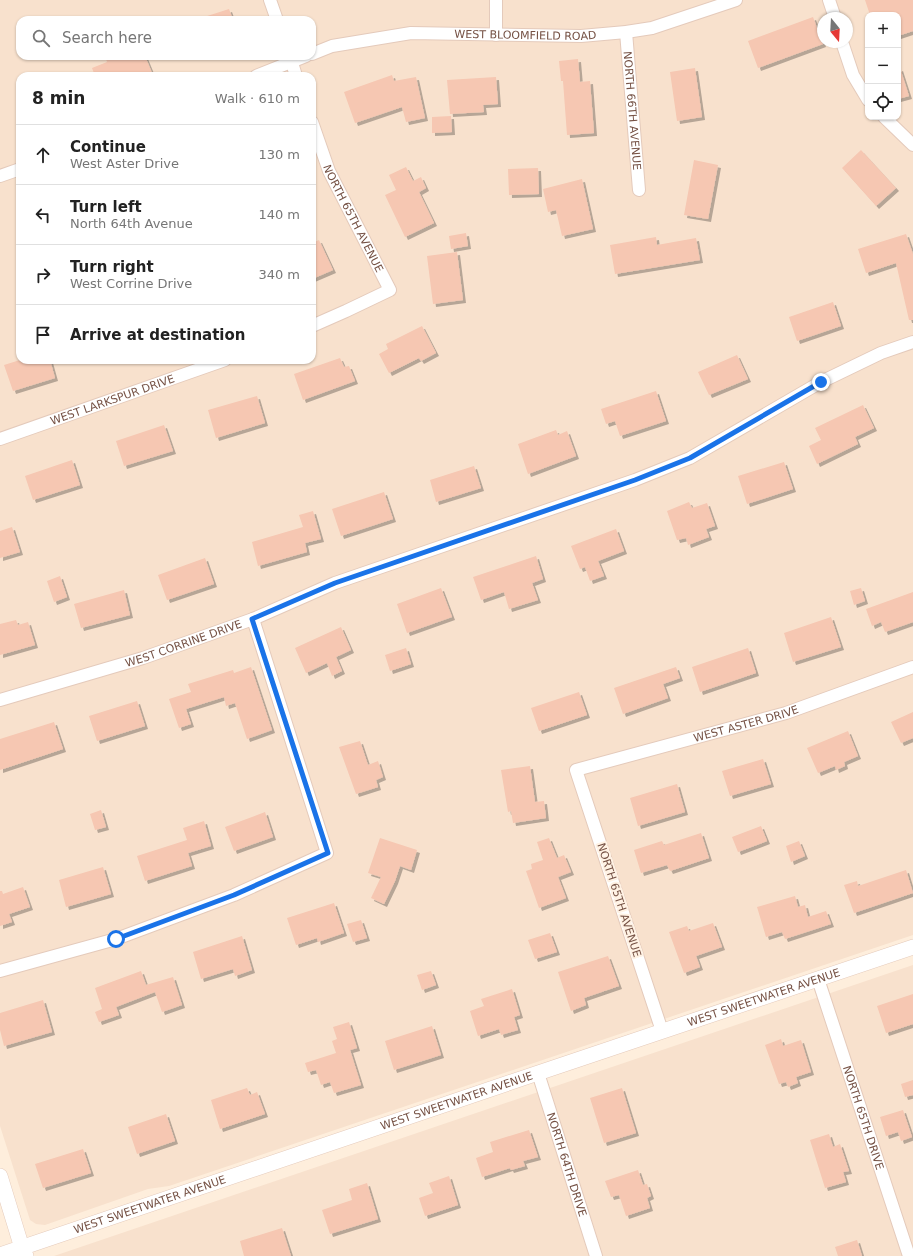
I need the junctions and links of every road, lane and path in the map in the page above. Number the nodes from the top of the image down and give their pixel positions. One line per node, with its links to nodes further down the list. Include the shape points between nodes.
1 (270, 0): 6 (street)
2 (496, 0): 8 (street)
3 (736, 0): 7 (street, WEST BLOOMFIELD ROAD, via 652,28)
4 (829, 0): 5 (street)
5 (833, 12)
6 (276, 16)
7 (626, 32): 8 (street, WEST BLOOMFIELD ROAD, via 581,36); 21 (street, NORTH 66TH AVENUE)
8 (496, 35): 10 (street, WEST BLOOMFIELD ROAD, via 411,33 332,46)
9 (844, 48): 15 (street, via 853,75)
10 (316, 52)
11 (288, 60): 13 (street)
12 (290, 60): 14 (street)
13 (264, 72)
14 (295, 72)
15 (865, 95)
16 (887, 120): 18 (street)
17 (316, 134): 22 (street, NORTH 65TH AVENUE, via 329,171 390,290)
18 (913, 144)
19 (16, 170): 20 (street)
20 (0, 176)
21 (639, 190)
22 (316, 324)
23 (913, 342): 26 (street, WEST CORRINE DRIVE, via 821,382 690,458 635,480 335,583)
24 (214, 364): 25 (street, WEST LARKSPUR DRIVE)
25 (0, 439)
26 (252, 619): 28 (street, WEST CORRINE DRIVE, via 143,658); 31 (street, via 328,853 234,895 116,939)
27 (913, 667): 29 (street, WEST ASTER DRIVE, via 786,713)
28 (0, 700)
29 (576, 770): 33 (street, NORTH 65TH AVENUE)
30 (913, 947): 32 (street, WEST SWEETWATER AVENUE)
31 (0, 971)
32 (818, 979): 33 (street, WEST SWEETWATER AVENUE); 39 (street, NORTH 65TH DRIVE)
33 (662, 1031): 34 (street, WEST SWEETWATER AVENUE)
34 (538, 1073): 36 (street, WEST SWEETWATER AVENUE); 38 (street, NORTH 64TH DRIVE)
35 (0, 1176): 36 (street)
36 (24, 1252): 37 (street, WEST SWEETWATER AVENUE)
37 (0, 1255)
38 (596, 1256)
39 (908, 1256)

